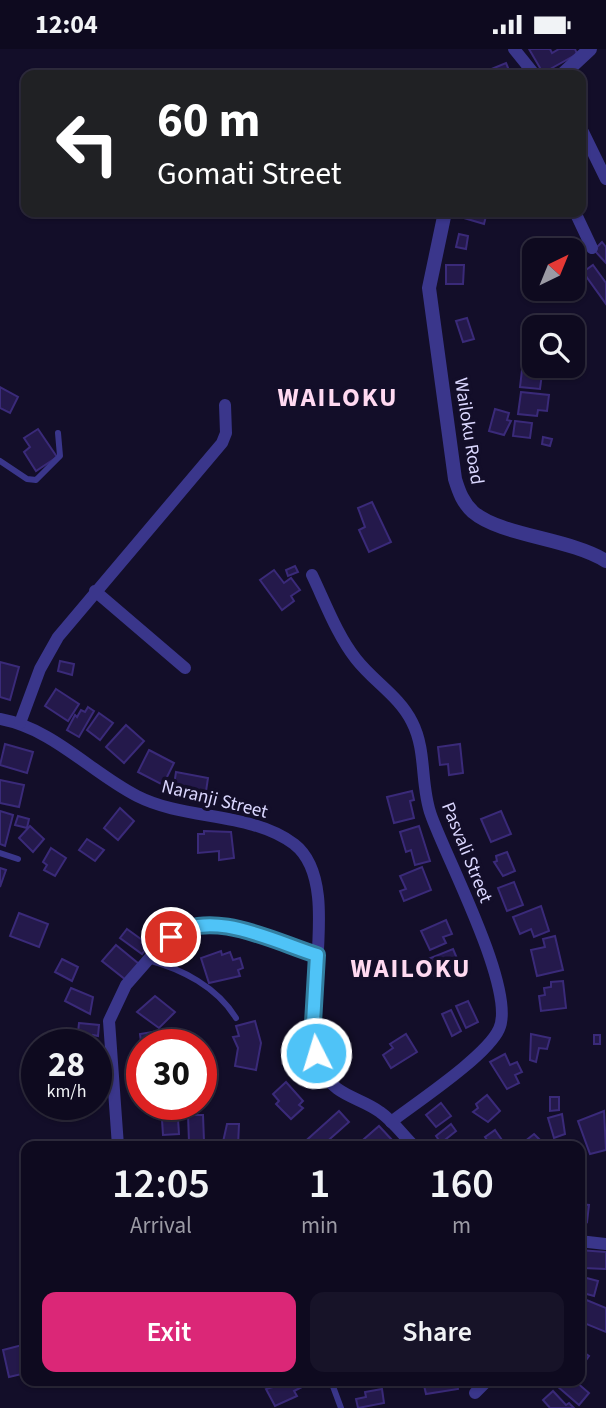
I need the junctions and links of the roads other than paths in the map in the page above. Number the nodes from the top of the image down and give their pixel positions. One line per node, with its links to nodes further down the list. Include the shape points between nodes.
1 (514, 49): 3 (street)
2 (590, 49): 4 (street)
3 (531, 70)
4 (567, 70)
5 (586, 138): 6 (street)
6 (606, 179)
7 (444, 217): 13 (street, Wailoku Road, via 429,288 455,479 462,500 490,522 573,545)
8 (577, 217): 9 (street)
9 (592, 248)
10 (225, 405): 15 (street, via 226,433 218,450)
11 (58, 433): 12 (lane, via 61,456 36,479 27,479)
12 (0, 461)
13 (606, 561)
14 (312, 575): 24 (street, Pasvali Street, via 357,660 405,709 414,725 430,813 492,962 502,1006 500,1028 486,1047)
15 (95, 591): 16 (street); 18 (street, via 46,656)
16 (185, 668)
17 (0, 719): 18 (street, Naranji Street)
18 (20, 723): 21 (street, Naranji Street, via 159,806 232,820 273,832 297,846 315,881 320,911)
19 (0, 853): 20 (lane)
20 (18, 859)
21 (317, 955): 22 (street, via 229,927 208,925 180,930); 24 (street, Naranji Street, via 313,1023 323,1072 343,1094 366,1103)
22 (148, 960): 23 (lane, via 174,967 198,981); 25 (street, via 126,985 109,1021)
23 (236, 1018)
24 (391, 1122): 26 (street, Naranji Street)
25 (118, 1141)
26 (409, 1141)
27 (585, 1242): 28 (street)
28 (606, 1244)
29 (333, 1386): 32 (lane)
30 (482, 1386): 31 (street)
31 (475, 1393)
32 (341, 1408)

